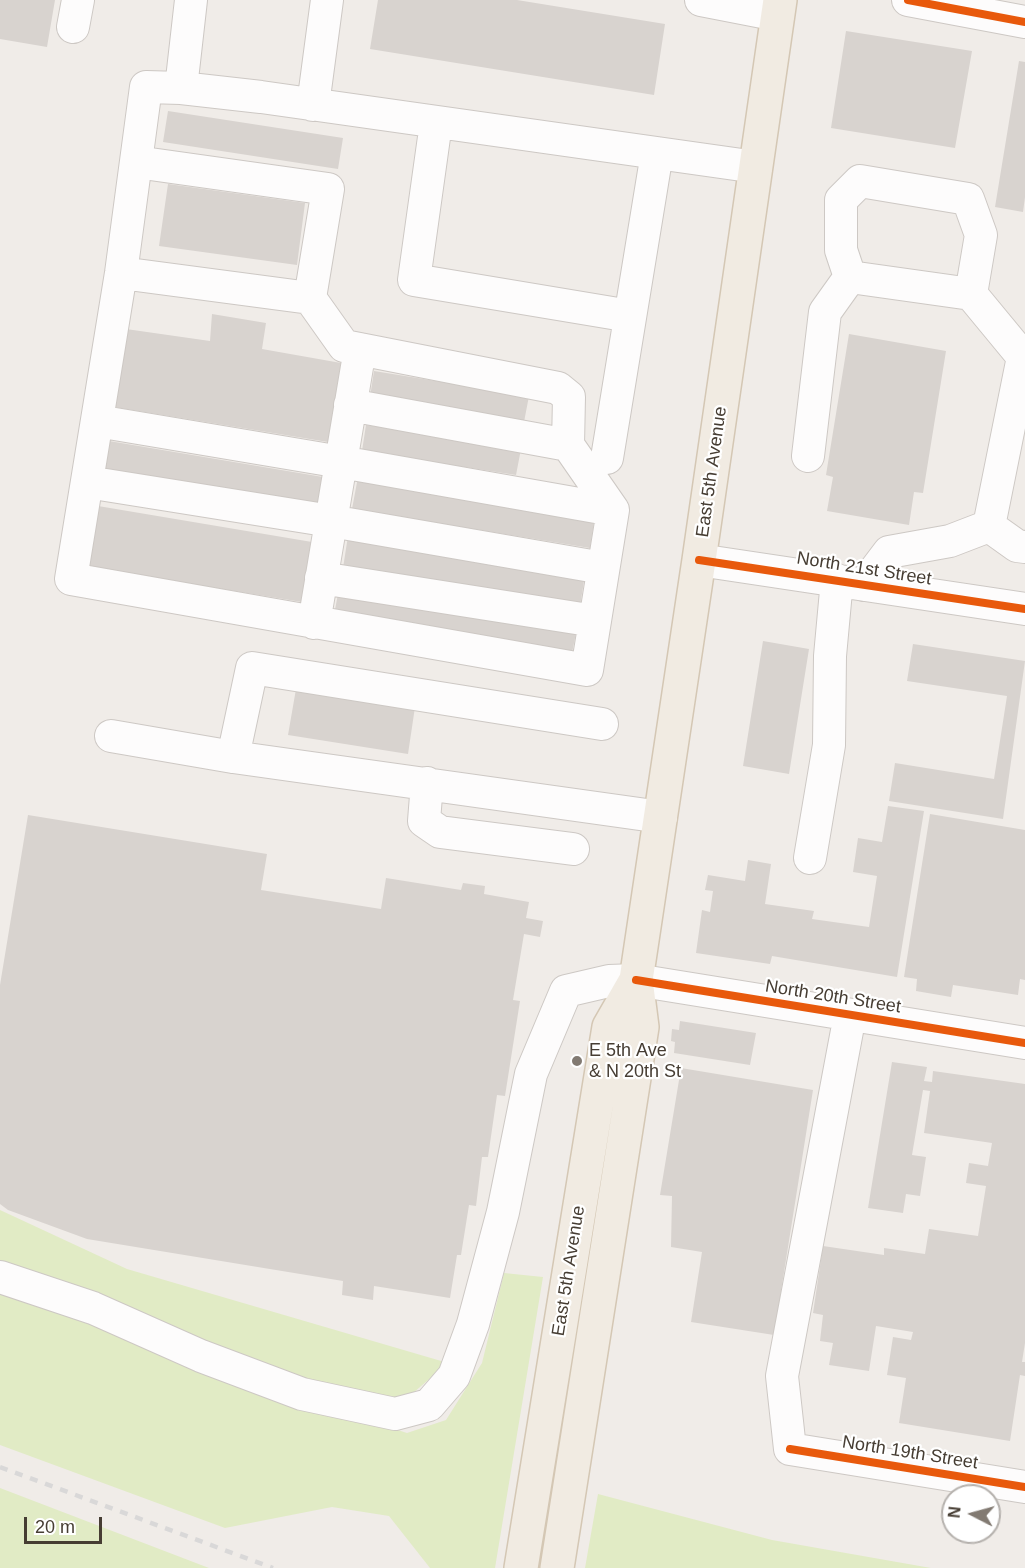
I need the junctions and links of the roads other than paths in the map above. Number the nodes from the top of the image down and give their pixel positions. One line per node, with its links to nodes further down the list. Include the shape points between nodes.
1 (191, 0): 7 (street)
2 (327, 0): 8 (street)
3 (701, 0): 5 (street)
4 (908, 0): 6 (street)
5 (779, 7): 12 (main road, East 5th Avenue)
6 (1010, 13)
7 (181, 88): 8 (street); 11 (street, via 146,87)
8 (313, 105): 9 (street)
9 (436, 123): 10 (street); 17 (street, via 414,279)
10 (657, 153): 12 (street); 17 (street)
11 (136, 162): 13 (street); 16 (street, via 328,189)
12 (756, 167): 31 (main road, East 5th Avenue)
13 (121, 273): 16 (street); 21 (street)
14 (850, 277): 15 (street); 15 (street, via 841,250 841,200 860,181 968,199 981,235); 23 (street, via 825,312)
15 (971, 294): 19 (street, via 1023,357)
16 (310, 298): 18 (street, via 344,346)
17 (630, 316): 24 (street)
18 (360, 349): 20 (street); 22 (street, via 558,388 569,397)
19 (1021, 384): 29 (street)
20 (350, 405): 22 (street); 25 (street)
21 (97, 421): 25 (street); 26 (street)
22 (568, 445): 27 (street)
23 (808, 456)
24 (607, 458)
25 (341, 462): 27 (street); 28 (street)
26 (87, 482): 28 (street); 37 (street, via 71,579)
27 (613, 510): 32 (street)
28 (331, 521): 32 (street); 33 (street)
29 (989, 526): 30 (street, via 1017,546); 34 (street, via 950,541 889,552)
30 (1025, 547)
31 (699, 560): 34 (street, North 21st Street); 42 (main road, East 5th Avenue)
32 (603, 568): 36 (street)
33 (321, 578): 36 (street); 37 (street)
34 (850, 583): 35 (street, North 21st Street); 44 (street, via 830,656 829,745)
35 (1025, 609)
36 (595, 621): 37 (street, via 587,670)
37 (314, 623)
38 (602, 724): 40 (street, via 252,668)
39 (111, 736): 40 (street)
40 (233, 757): 41 (street)
41 (427, 783): 42 (street); 43 (street, via 424,821 440,832)
42 (661, 817): 45 (main road, East 5th Avenue)
43 (573, 849)
44 (810, 858)
45 (636, 980): 46 (street, North 20th Street); 48 (street, North 20th Street, via 609,981 566,991 531,1074 503,1212 473,1324 454,1376 429,1405 395,1414 302,1394 201,1356 93,1308); 50 (main road, East 5th Avenue, via 609,1027); 51 (main road, East 5th Avenue, via 642,1027)
46 (850, 1015): 47 (street, North 20th Street); 49 (street, North 19th Street, via 782,1376 790,1449)
47 (1025, 1044)
48 (0, 1277)
49 (1025, 1487)
50 (521, 1568)
51 (557, 1568)

